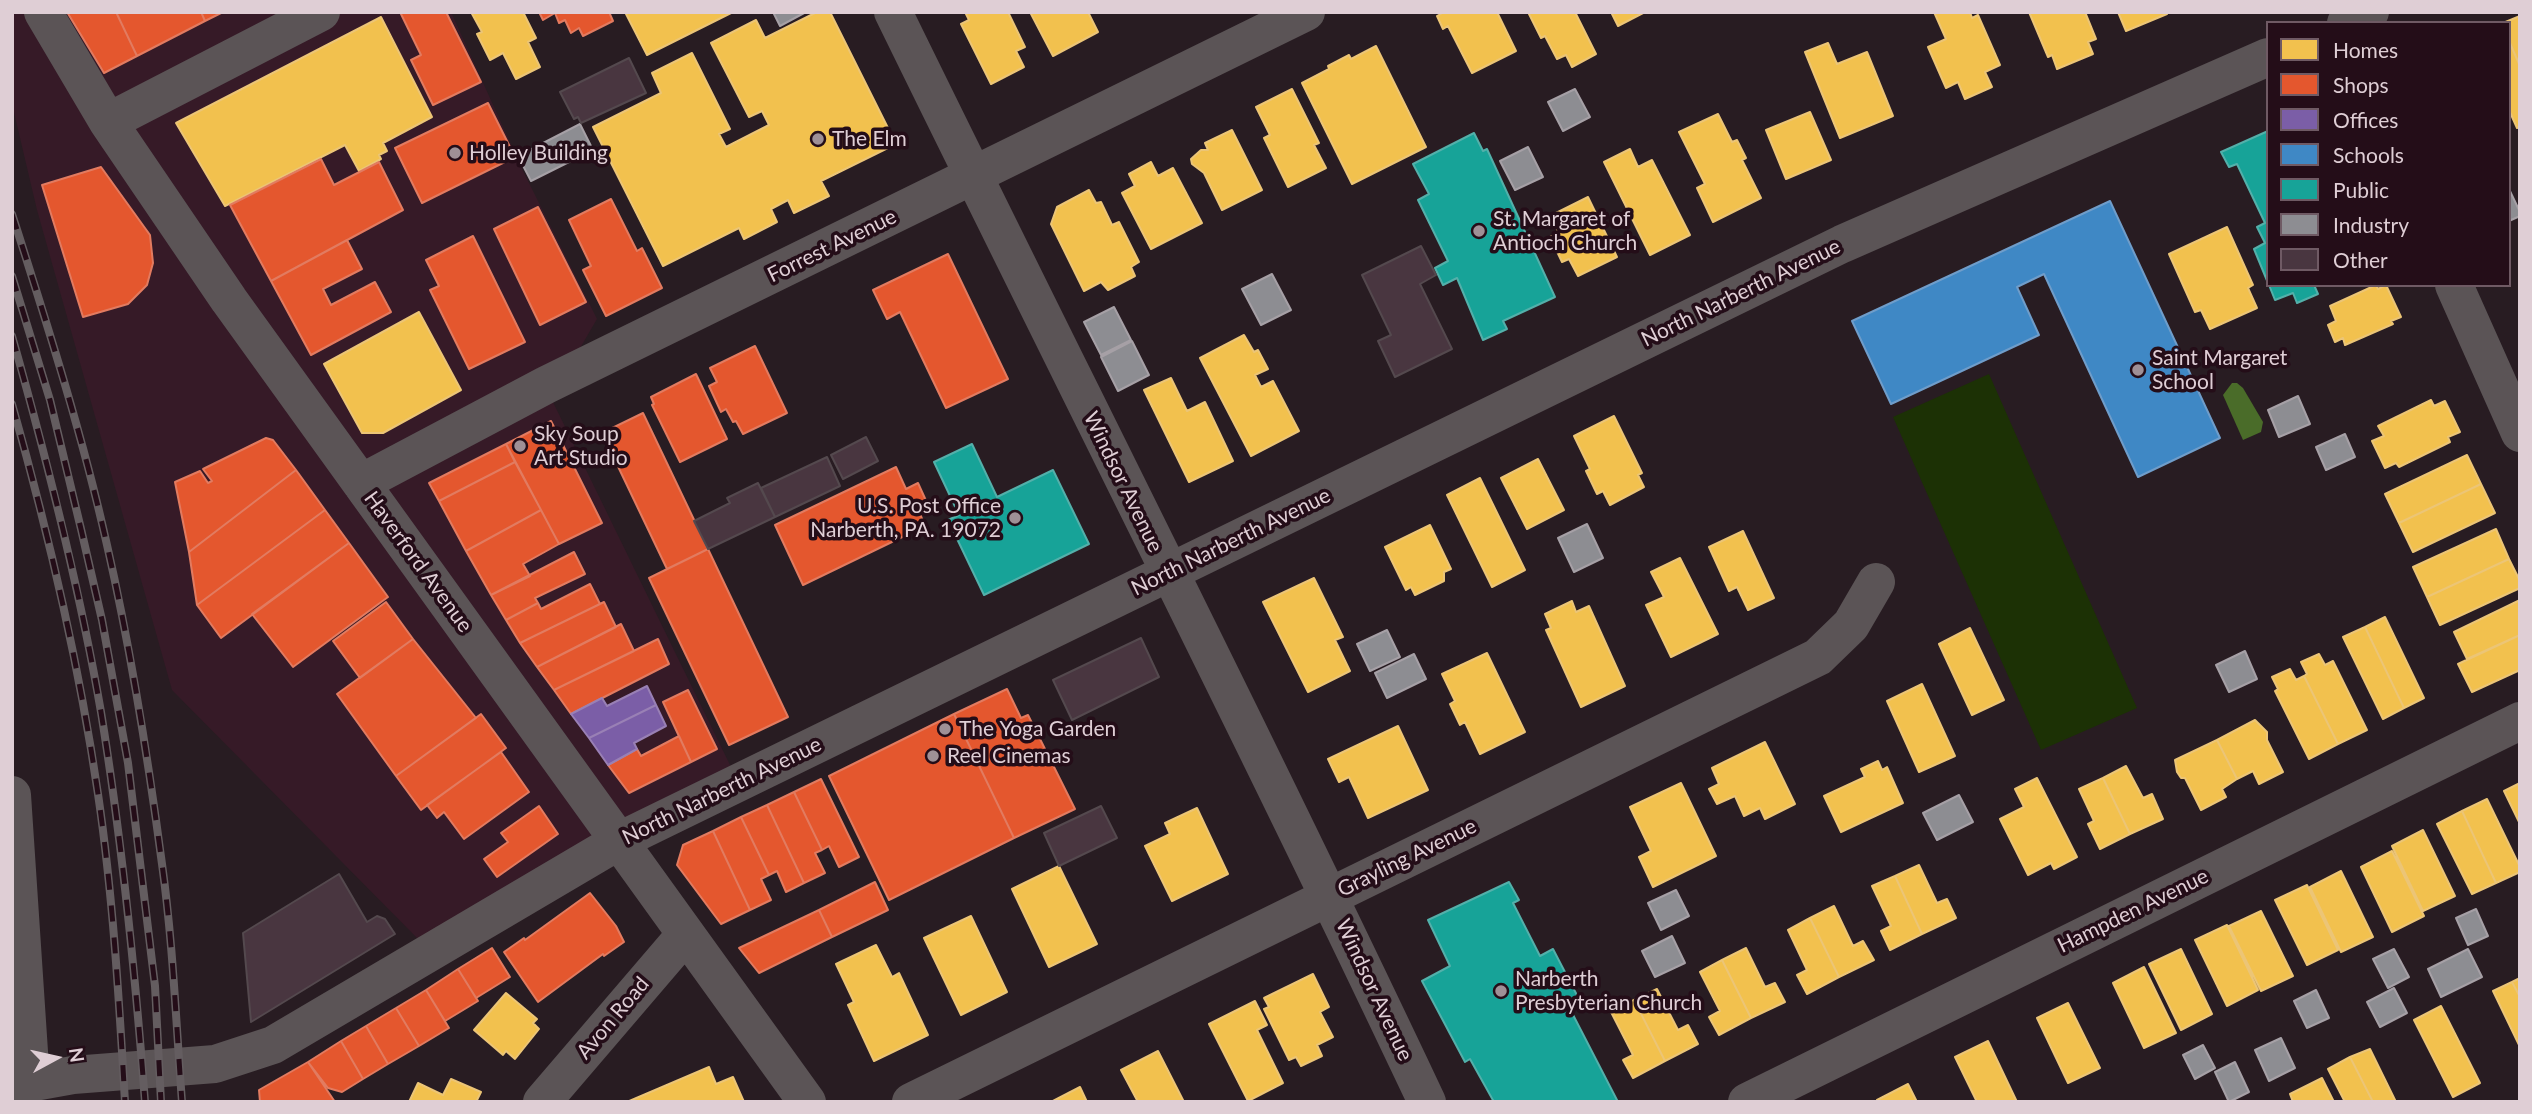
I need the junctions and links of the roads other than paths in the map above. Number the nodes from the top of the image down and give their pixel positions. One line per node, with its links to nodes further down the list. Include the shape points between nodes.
1 (43, 12): 8 (street, Haverford Avenue)
2 (321, 12): 8 (street)
3 (894, 12): 9 (street, Windsor Avenue)
4 (1306, 12): 9 (street, Forrest Avenue)
5 (2370, 12): 6 (street)
6 (2350, 21)
7 (2266, 58): 13 (street, North Narberth Avenue, via 1842,244)
8 (108, 122): 12 (street, Haverford Avenue)
9 (974, 177): 12 (street, Forrest Avenue, via 546,385); 13 (street, Windsor Avenue)
10 (2455, 287): 11 (street)
11 (2518, 426)
12 (361, 483): 17 (street, Haverford Avenue)
13 (1168, 572): 17 (street, North Narberth Avenue); 18 (street, Windsor Avenue)
14 (1876, 582): 18 (street, Grayling Avenue, via 1851,625 1818,657)
15 (2520, 721): 25 (street, Hampden Avenue)
16 (12, 795): 20 (street)
17 (619, 841): 19 (street, Haverford Avenue); 20 (street, North Narberth Avenue, via 273,1045 215,1064 72,1075)
18 (1329, 895): 23 (street, Grayling Avenue); 24 (street, Windsor Avenue)
19 (685, 935): 21 (street, Avon Road); 22 (street, Haverford Avenue)
20 (21, 1084)
21 (542, 1102)
22 (807, 1102)
23 (911, 1102)
24 (1427, 1102)
25 (1747, 1102)

